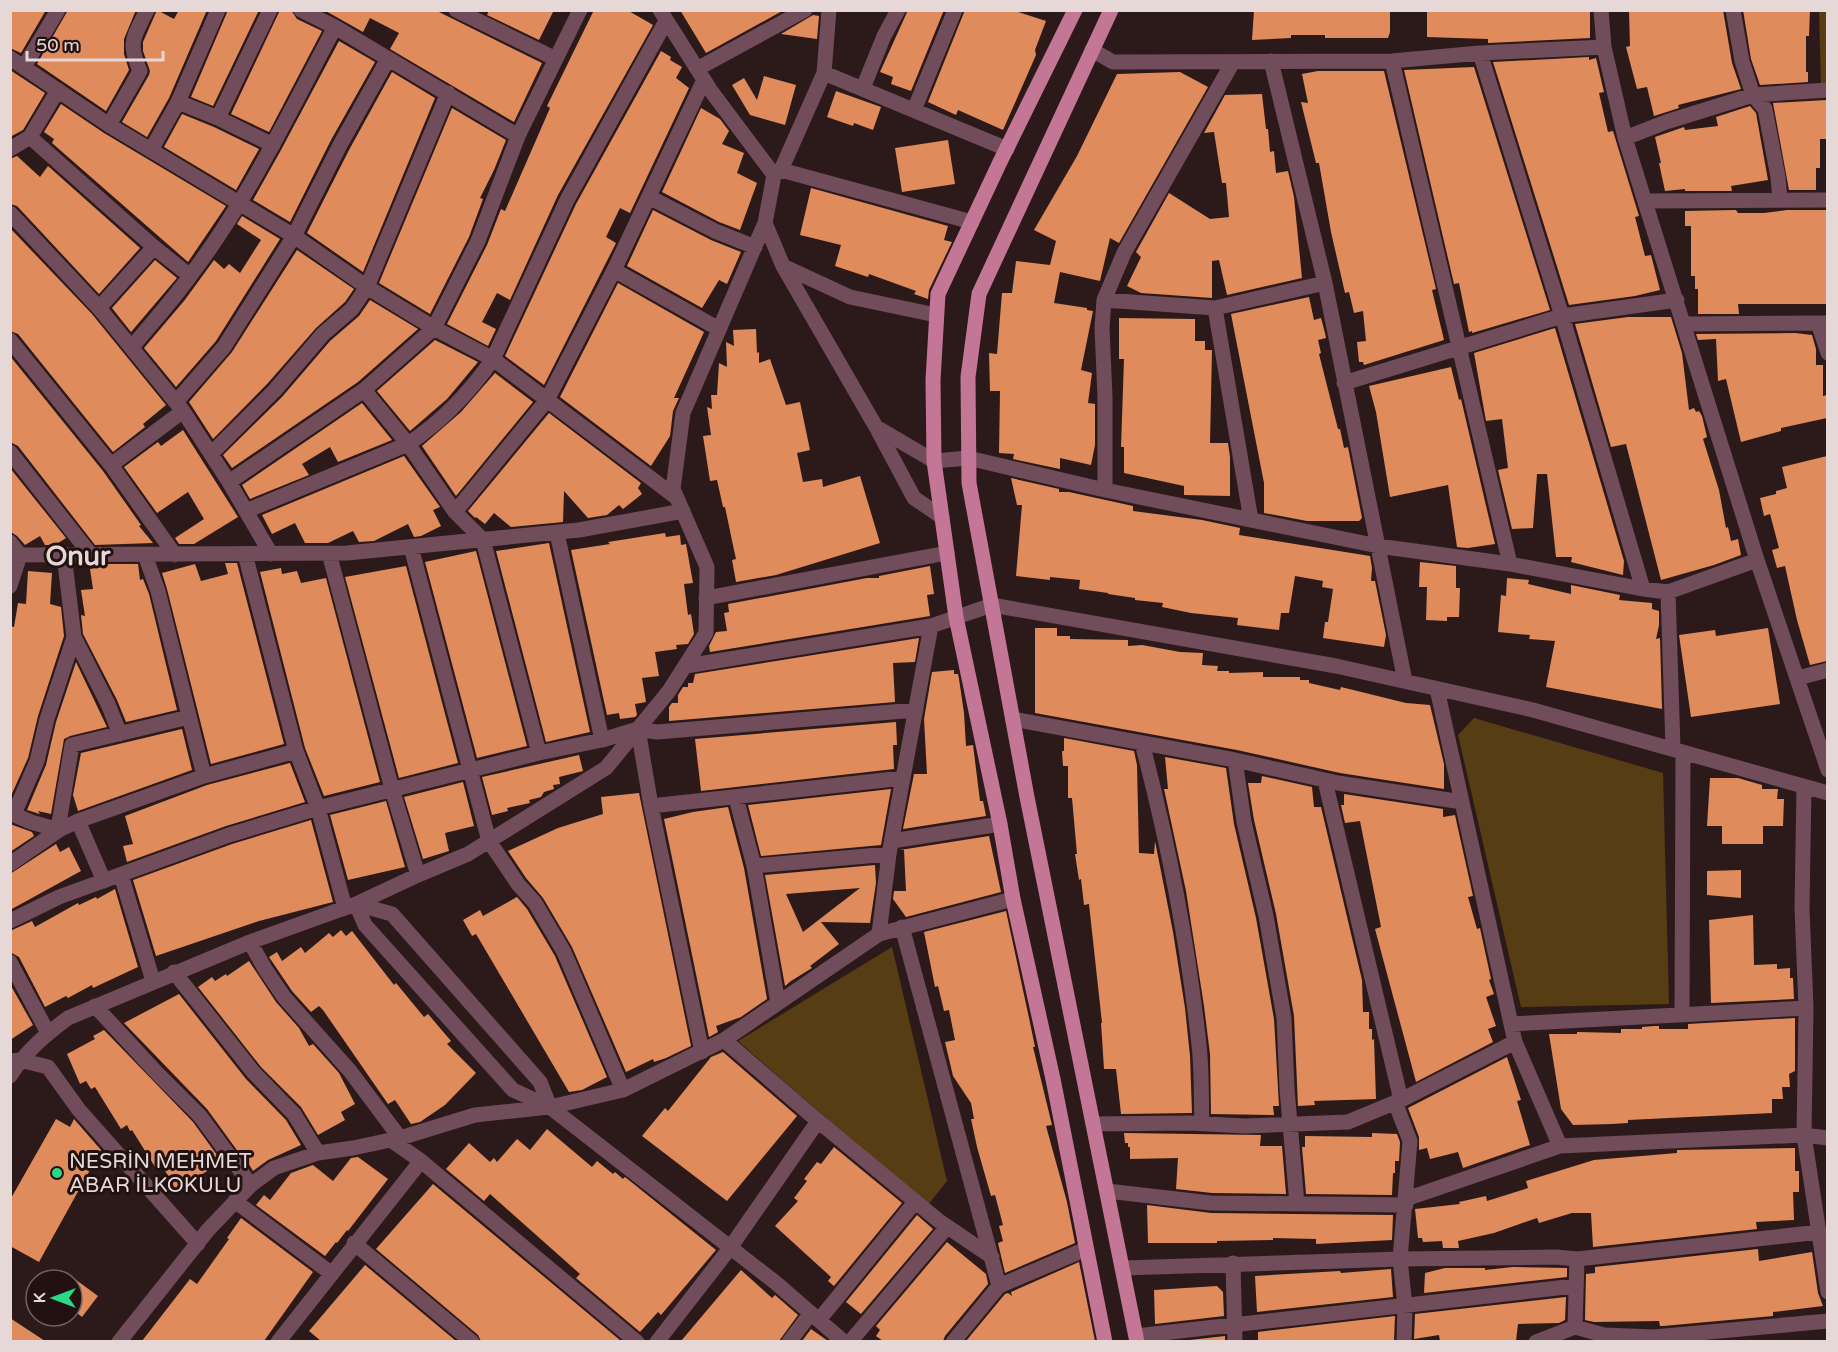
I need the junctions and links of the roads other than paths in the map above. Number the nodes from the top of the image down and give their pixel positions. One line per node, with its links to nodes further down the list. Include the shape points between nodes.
1 (58, 10): 27 (street)
2 (147, 10): 38 (street, via 132,41 140,71)
3 (218, 10): 35 (street)
4 (270, 10): 37 (street)
5 (301, 10): 17 (street)
6 (456, 10): 23 (street)
7 (580, 10): 23 (street)
8 (805, 10): 29 (street)
9 (829, 10): 28 (street)
10 (898, 10): 30 (street)
11 (955, 10): 36 (street)
12 (1075, 10): 44 (main road)
13 (1111, 10): 19 (main road)
14 (1600, 10): 18 (street)
15 (1733, 10): 34 (street)
16 (663, 16): 29 (street); 77 (street, via 567,200)
17 (335, 27): 22 (street); 42 (street)
18 (1604, 47): 20 (street); 41 (street)
19 (1092, 51): 26 (street, via 1113,62); 86 (main road, via 979,294 968,376)
20 (1480, 53): 25 (street); 68 (street)
21 (10, 58): 27 (street)
22 (388, 59): 33 (street); 55 (street)
23 (556, 59): 39 (street)
24 (1270, 61): 25 (street); 26 (street); 61 (street)
25 (1392, 61): 75 (street)
26 (1233, 62): 63 (street, via 1124,253)
27 (24, 67): 31 (street)
28 (824, 73): 30 (street); 46 (street)
29 (700, 74): 46 (street); 47 (street)
30 (863, 88): 36 (street)
31 (58, 90): 38 (street); 40 (street)
32 (1827, 90): 34 (street)
33 (448, 93): 39 (street); 62 (street)
34 (1753, 95): 41 (street); 48 (street, via 1765,109)
35 (178, 102): 37 (street); 45 (street)
36 (914, 110): 44 (street)
37 (218, 118): 42 (street)
38 (109, 125): 45 (street)
39 (518, 136): 71 (street, via 478,241)
40 (30, 137): 43 (street); 56 (street)
41 (1625, 138): 50 (street)
42 (273, 145): 51 (street)
43 (10, 149)
44 (1007, 149): 53 (main road)
45 (151, 150): 51 (street)
46 (778, 172): 53 (street); 54 (street)
47 (649, 197): 57 (street); 59 (street)
48 (1780, 199): 49 (street); 50 (street)
49 (1827, 200)
50 (1646, 201): 64 (street)
51 (238, 204): 55 (street); 60 (street)
52 (10, 213): 65 (street)
53 (972, 222): 67 (main road, via 938,294)
54 (765, 223): 57 (street); 58 (street)
55 (294, 236): 62 (street); 81 (street, via 224,347)
56 (154, 247): 60 (street); 65 (street)
57 (755, 247): 72 (street)
58 (783, 266): 67 (street, via 850,297); 82 (street)
59 (614, 270): 72 (street); 80 (street)
60 (190, 276): 74 (street)
61 (1324, 283): 66 (street); 78 (street)
62 (367, 287): 71 (street); 85 (street, via 352,309 323,334)
63 (1104, 300): 66 (street); 90 (street)
64 (1677, 300): 68 (street); 70 (street)
65 (99, 308): 74 (street)
66 (1215, 308): 95 (street)
67 (936, 315): 87 (main road)
68 (1562, 316): 75 (street); 113 (street)
69 (1823, 323): 70 (street); 76 (street)
70 (1685, 324): 110 (street)
71 (434, 328): 77 (street); 79 (street)
72 (719, 329): 91 (street, via 682,413 673,489)
73 (10, 340): 88 (street)
74 (132, 347): 81 (street)
75 (1461, 348): 78 (street); 111 (street)
76 (1827, 353)
77 (493, 359): 80 (street); 83 (street, via 429,431)
78 (1344, 383): 99 (street)
79 (364, 390): 83 (street); 89 (street)
80 (547, 400): 91 (street); 93 (street)
81 (180, 407): 85 (street); 88 (street)
82 (876, 427): 87 (street); 94 (street, via 914,498)
83 (408, 444): 92 (street); 93 (street)
84 (10, 452): 107 (street)
85 (211, 454): 89 (street)
86 (968, 458): 87 (street); 90 (street); 116 (main road, via 969,483)
87 (934, 461): 94 (main road)
88 (111, 465): 109 (street)
89 (229, 482): 92 (street)
90 (1105, 490): 95 (street)
91 (680, 504): 96 (street); 115 (street, via 707,567)
92 (246, 511): 103 (street)
93 (456, 512): 97 (street)
94 (942, 517): 101 (main road)
95 (1251, 520): 99 (street)
96 (557, 532): 97 (street); 130 (street)
97 (483, 540): 100 (street); 134 (street)
98 (10, 542): 105 (street)
99 (1378, 546): 111 (street); 123 (street)
100 (411, 547): 104 (street); 136 (street)
101 (947, 553): 115 (street); 117 (main road)
102 (245, 554): 103 (street); 109 (street); 132 (street)
103 (271, 554): 104 (street)
104 (329, 554): 142 (street)
105 (15, 555): 106 (street); 112 (street)
106 (64, 555): 107 (street); 119 (street)
107 (91, 555): 108 (street)
108 (145, 555): 109 (street); 126 (street, via 158,591)
109 (175, 555)
110 (1757, 560): 114 (street); 122 (street)
111 (1510, 564): 113 (street)
112 (10, 586)
113 (1643, 589): 114 (street)
114 (1668, 592): 133 (street)
115 (706, 598): 120 (street, via 706,633)
116 (992, 605): 117 (street); 123 (street); 127 (main road)
117 (956, 617): 118 (street); 150 (main road)
118 (931, 626): 120 (street); 125 (street)
119 (74, 637): 129 (street); 148 (street, via 47,719 38,761)
120 (686, 666): 128 (street)
121 (1827, 670): 122 (street)
122 (1798, 678): 137 (street)
123 (1405, 681): 124 (street)
124 (1437, 688): 133 (street); 145 (street)
125 (916, 710): 128 (street, via 657,732); 139 (street)
126 (189, 717): 129 (street); 138 (street)
127 (1013, 719): 131 (street); 184 (main road)
128 (638, 729): 130 (street); 146 (street); 152 (street, via 606,768)
129 (120, 734): 151 (street, via 72,745)
130 (602, 740): 134 (street)
131 (1142, 743): 135 (street); 183 (street, via 1179,909 1200,1047)
132 (296, 751): 138 (street); 147 (street)
133 (1678, 751): 141 (street); 171 (street)
134 (539, 753): 136 (street)
135 (1235, 760): 140 (street); 185 (street, via 1284,1018)
136 (470, 770): 142 (street); 152 (street)
137 (1827, 770)
138 (204, 776): 149 (street)
139 (903, 778): 144 (street); 153 (street)
140 (1325, 781): 145 (street); 180 (street)
141 (1804, 787): 143 (street); 170 (street, via 1802,908)
142 (392, 789): 147 (street); 157 (street)
143 (1827, 793)
144 (736, 798): 146 (street); 155 (street)
145 (1462, 802): 172 (street)
146 (651, 806): 176 (street)
147 (318, 808): 156 (street, via 229,835); 160 (street)
148 (12, 814): 151 (street)
149 (78, 821): 151 (street); 158 (street)
150 (1000, 824): 153 (street); 159 (main road)
151 (58, 829): 154 (street)
152 (489, 841): 157 (street); 179 (street, via 535,903 564,952)
153 (890, 847): 155 (street); 163 (street)
154 (10, 864)
155 (754, 866): 168 (street)
156 (121, 875): 158 (street); 167 (street)
157 (418, 875): 160 (street)
158 (104, 881): 161 (street)
159 (1013, 899): 162 (street); 203 (main road)
160 (351, 906): 164 (street); 181 (street, via 513,1090); 181 (street, via 392,914 540,1082)
161 (10, 921)
162 (902, 927): 163 (street); 204 (street)
163 (879, 934): 168 (street)
164 (250, 942): 166 (street); 188 (street, via 284,997 350,1071)
165 (10, 962): 173 (street)
166 (174, 972): 167 (street); 190 (street, via 247,1065 294,1114)
167 (153, 981): 169 (street)
168 (778, 1003): 174 (street)
169 (95, 1006): 173 (street, via 68,1017); 192 (street, via 200,1116)
170 (1806, 1008): 171 (street); 186 (street)
171 (1682, 1014): 172 (street)
172 (1511, 1024): 175 (street)
173 (48, 1033): 177 (street)
174 (724, 1040): 176 (street); 182 (street)
175 (1515, 1042): 180 (street); 189 (street)
176 (702, 1052): 179 (street)
177 (15, 1061): 178 (street); 201 (street, via 48,1067 79,1110)
178 (10, 1077)
179 (623, 1090): 181 (street)
180 (1398, 1101): 185 (street, via 1348,1122); 196 (street, via 1410,1141)
181 (550, 1107): 188 (street, via 475,1115); 202 (street)
182 (818, 1121): 195 (street); 202 (street)
183 (1202, 1123): 184 (street); 185 (street)
184 (1093, 1124): 193 (main road)
185 (1289, 1124): 197 (street)
186 (1804, 1135): 187 (street); 189 (street); 199 (street)
187 (1827, 1138)
188 (396, 1139): 190 (street); 191 (street)
189 (1560, 1146): 196 (street)
190 (318, 1153): 192 (street, via 274,1168)
191 (421, 1161): 200 (street); 223 (street)
192 (251, 1185): 194 (street)
193 (1107, 1191): 197 (street, via 1211,1203); 208 (main road)
194 (235, 1202): 201 (street); 209 (street)
195 (915, 1202): 198 (street); 214 (street)
196 (1406, 1202): 197 (street); 205 (street)
197 (1297, 1204)
198 (947, 1227): 204 (street); 227 (street)
199 (1820, 1232): 206 (street); 212 (street)
200 (354, 1243): 209 (street); 222 (street)
201 (198, 1244): 221 (street)
202 (730, 1248): 214 (street); 224 (street)
203 (1086, 1249): 210 (street); 229 (main road)
204 (992, 1257): 210 (street)
205 (1400, 1259): 206 (street); 207 (street); 213 (street)
206 (1577, 1259): 211 (street)
207 (1233, 1263): 208 (street); 217 (street)
208 (1123, 1268): 218 (main road)
209 (332, 1275): 220 (street)
210 (999, 1286): 228 (street)
211 (1575, 1286): 213 (street); 216 (street)
212 (1827, 1292)
213 (1405, 1306): 217 (street); 230 (street)
214 (815, 1317): 225 (street); 226 (street)
215 (1827, 1321): 219 (street)
216 (1575, 1327): 219 (street, via 1604,1335); 231 (street)
217 (1234, 1334): 218 (street)
218 (1137, 1339)
219 (1654, 1339)
220 (284, 1340)
221 (119, 1341)
222 (472, 1341)
223 (636, 1341)
224 (657, 1341)
225 (789, 1341)
226 (844, 1341)
227 (850, 1341)
228 (953, 1341)
229 (1105, 1341)
230 (1404, 1341)
231 (1536, 1341)

